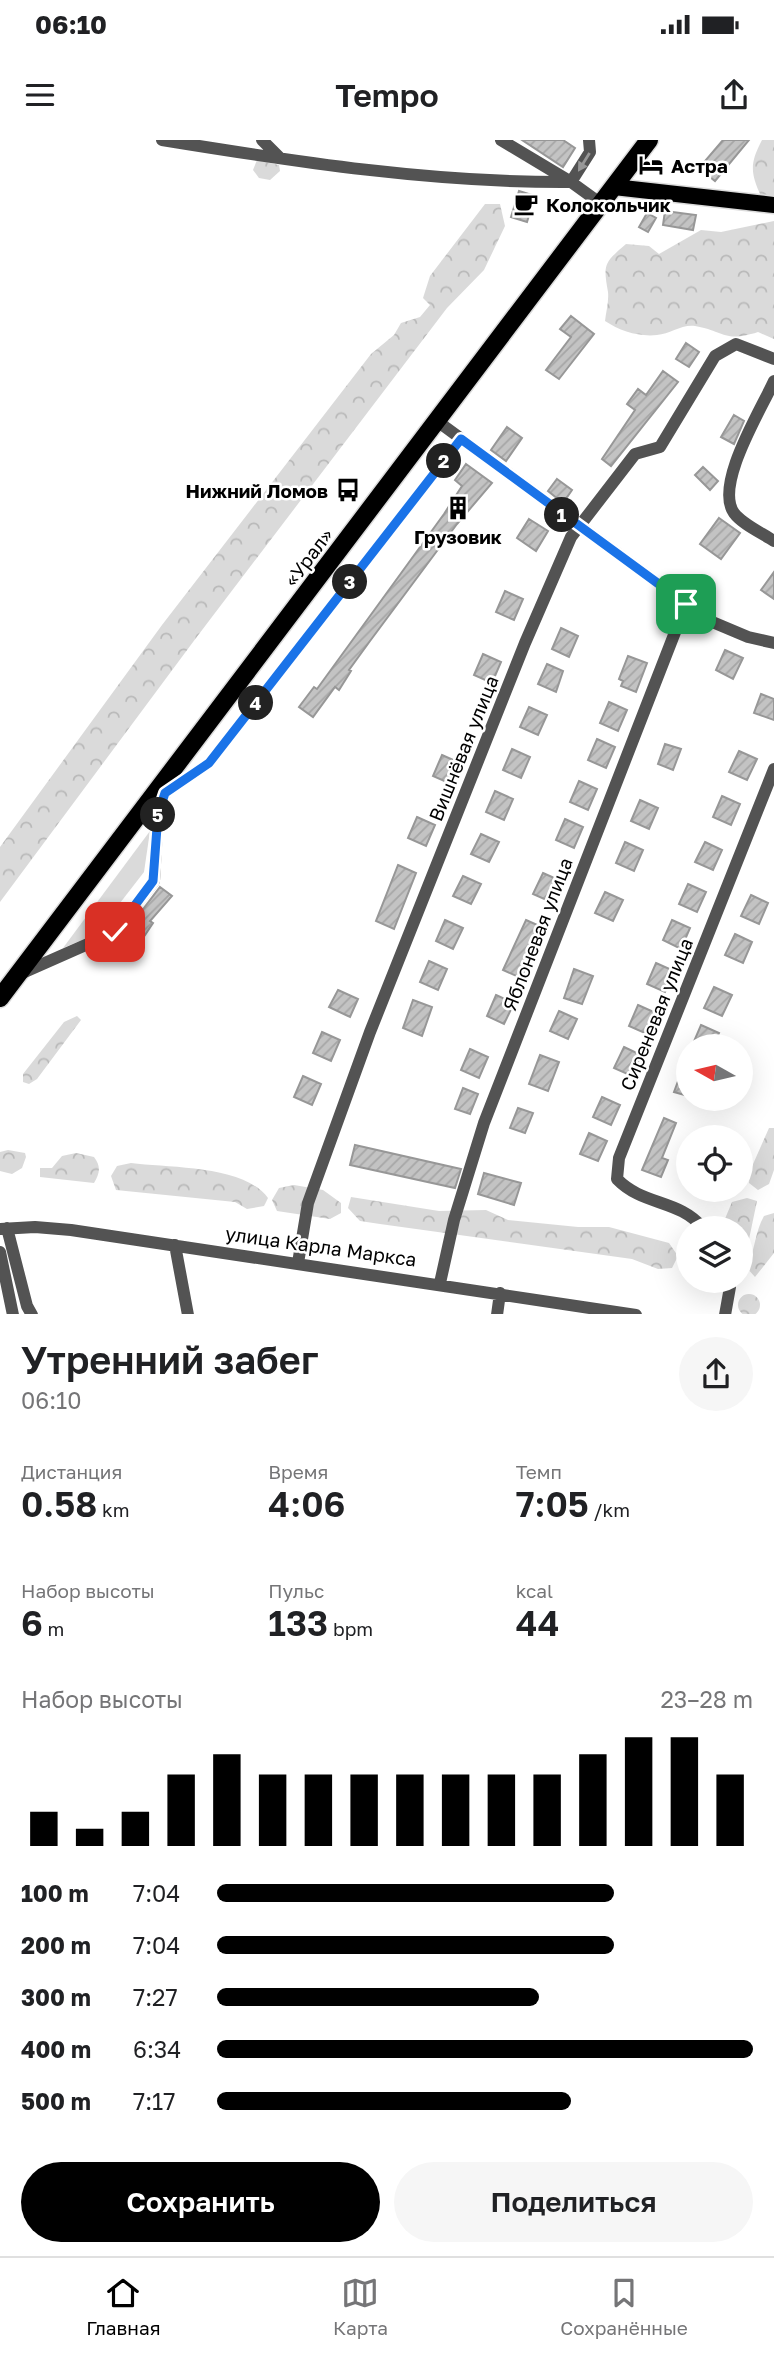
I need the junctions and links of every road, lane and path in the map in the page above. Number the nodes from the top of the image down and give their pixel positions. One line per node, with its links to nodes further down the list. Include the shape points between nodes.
1 (162, 140): 6 (street)
2 (262, 140): 6 (street)
3 (501, 140): 7 (street)
4 (589, 140): 7 (street, one-way to 7, via 590,152)
5 (649, 140): 8 (highway, «Урал»)
6 (281, 158): 7 (street, via 502,181)
7 (571, 181): 9 (street)
8 (614, 187): 9 (highway, «Урал»); 10 (main road)
9 (600, 203): 13 (highway, «Урал»)
10 (774, 205)
11 (774, 359): 15 (street, Вишнёвая улица, via 736,344 715,356 660,447 635,454)
12 (774, 382): 16 (street, via 730,475 727,499 734,514)
13 (437, 421): 14 (street); 19 (highway, «Урал»)
14 (461, 439): 15 (street); 21 (street, via 209,763)
15 (578, 527): 17 (street); 28 (street, Вишнёвая улица, via 525,643 370,1032 308,1203)
16 (774, 541)
17 (686, 604): 18 (street, via 735,632); 29 (street, Яблоневая улица, via 484,1123)
18 (774, 642)
19 (180, 759): 21 (street); 22 (highway, «Урал»)
20 (774, 769): 24 (street, Сиреневая улица, via 619,1158 618,1179 630,1193)
21 (165, 793): 22 (street, via 158,814 153,881 115,932)
22 (17, 976): 23 (highway, «Урал»)
23 (0, 998)
24 (694, 1216)
25 (4, 1229): 26 (street, улица Карла Маркса, via 71,1230); 34 (street)
26 (175, 1245): 28 (street, улица Карла Маркса); 35 (street)
27 (0, 1252): 33 (street)
28 (298, 1262): 29 (street, улица Карла Маркса)
29 (440, 1283): 30 (street, улица Карла Маркса)
30 (500, 1293): 32 (street, улица Карла Маркса); 36 (street)
31 (729, 1293): 38 (street)
32 (588, 1311): 37 (street, улица Карла Маркса)
33 (13, 1314)
34 (32, 1314)
35 (188, 1314)
36 (497, 1314)
37 (636, 1314)
38 (725, 1314)

